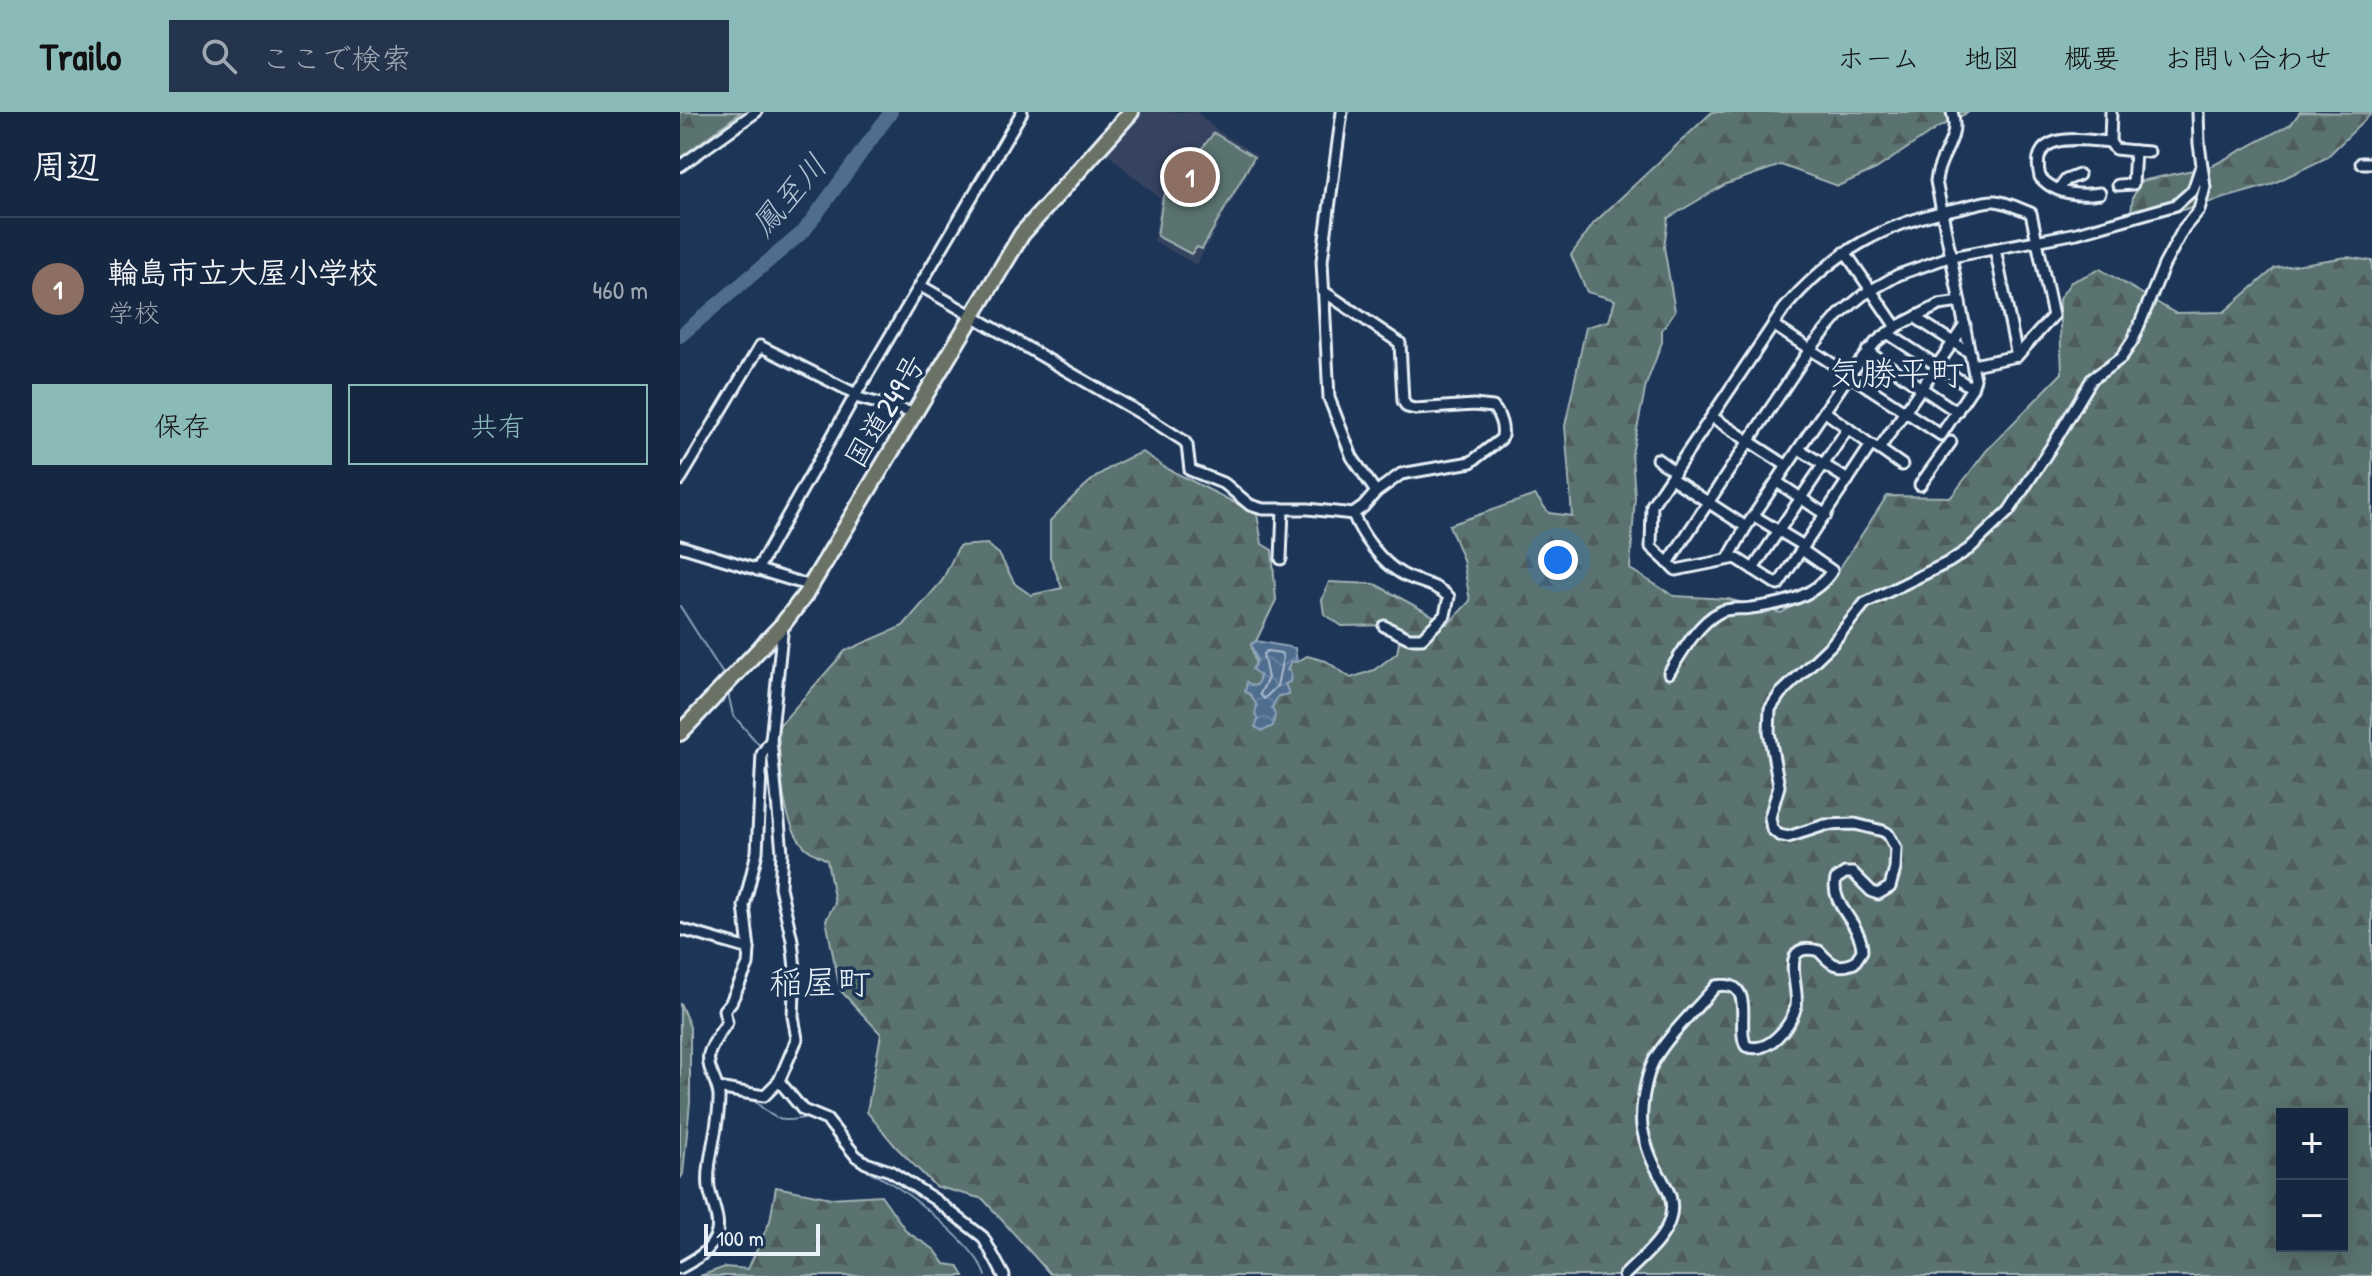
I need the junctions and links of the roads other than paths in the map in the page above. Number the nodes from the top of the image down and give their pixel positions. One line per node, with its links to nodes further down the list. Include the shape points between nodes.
1 (756, 112): 13 (street)
2 (1022, 112): 24 (street)
3 (1131, 112): 28 (highway, 国道249号, via 1022,234)
4 (1342, 112): 26 (street, via 1322,261)
5 (1952, 112): 19 (street, via 1954,133 1936,176)
6 (2111, 112): 8 (street)
7 (2198, 112): 14 (street)
8 (2110, 142): 9 (street, via 2115,149); 17 (street, via 2061,138 2048,146 2040,155 2038,171 2041,180)
9 (2135, 151): 10 (street); 16 (street, via 2133,184)
10 (2149, 152)
11 (2361, 163): 12 (street)
12 (2372, 163)
13 (680, 166)
14 (2201, 167): 20 (street, via 2193,190 2176,205); 92 (street, via 2205,187 2199,210 2164,265 2133,340 2121,358 2092,379 2009,511 1949,562 1865,603 1770,709 1779,786 1772,829 1788,837 1825,825 1876,828 1894,843 1894,876 1890,887 1878,894 1853,873 1836,879 1835,897 1855,925 1862,951 1854,963 1840,967 1819,951 1798,953 1792,962 1796,1007 1769,1044 1746,1046 1744,1001 1721,984 1659,1053 1648,1080 1642,1127 1656,1169 1666,1181 1671,1215)
15 (2079, 175): 17 (street)
16 (2118, 185)
17 (2059, 189): 18 (street, via 2077,196)
18 (2100, 193)
19 (1941, 212): 20 (street, via 1994,201 2031,213); 22 (street, via 1910,219); 23 (street)
20 (2036, 241): 21 (street); 38 (street, via 2053,316)
21 (1995, 249): 23 (street); 38 (street)
22 (1845, 252): 25 (street); 32 (street, via 1802,287)
23 (1952, 257): 25 (street, via 1907,271); 27 (street)
24 (921, 286): 28 (street); 44 (street)
25 (1871, 290): 33 (street); 35 (street, via 1839,315)
26 (1323, 291): 64 (street, via 1332,409 1352,457); 64 (street, via 1400,343 1407,407 1486,405 1501,421 1501,439 1471,462 1401,474)
27 (1960, 302): 29 (street); 31 (street)
28 (972, 316): 48 (highway, 国道249号); 67 (street, via 1184,441 1194,473 1225,484 1250,505)
29 (1917, 316): 33 (street); 34 (street)
30 (1761, 321): 32 (street)
31 (1965, 325): 34 (street); 37 (street)
32 (1772, 326): 35 (street); 49 (street)
33 (1892, 330): 36 (street); 40 (street)
34 (1953, 342): 37 (street); 40 (street)
35 (1810, 349): 41 (street); 52 (street)
36 (1867, 351): 41 (street); 42 (street)
37 (1970, 353): 39 (street)
38 (2017, 356): 39 (street)
39 (1973, 365): 43 (street)
40 (1936, 366): 42 (street); 43 (street)
41 (1849, 375): 45 (street); 46 (street)
42 (1921, 388): 46 (street); 47 (street)
43 (1972, 388): 47 (street)
44 (855, 395): 48 (street); 60 (street, via 760,346); 79 (street)
45 (1824, 411): 50 (street); 54 (street)
46 (1904, 412): 51 (street); 53 (street)
47 (1957, 412): 51 (street)
48 (914, 413): 80 (highway, 国道249号)
49 (1712, 417): 52 (street); 59 (street)
50 (1848, 428): 53 (street); 56 (street)
51 (1941, 435): 63 (street, via 1955,444)
52 (1750, 441): 58 (street); 66 (street)
53 (1875, 447): 57 (street); 61 (street)
54 (1799, 449): 56 (street); 58 (street)
55 (1657, 459): 59 (street)
56 (1824, 464): 61 (street); 65 (street)
57 (1902, 465)
58 (1787, 466): 62 (street)
59 (1673, 475): 66 (street); 77 (street, via 1652,508 1651,547)
60 (680, 480)
61 (1848, 480): 69 (street)
62 (1777, 482): 65 (street); 70 (street)
63 (1920, 485)
64 (1376, 492): 68 (street)
65 (1801, 498): 69 (street); 72 (street)
66 (1709, 501): 71 (street); 77 (street)
67 (1283, 509): 68 (street); 75 (street)
68 (1353, 514): 82 (street, via 1360,531 1402,574 1449,597 1445,615 1422,638)
69 (1826, 515): 74 (street)
70 (1754, 516): 71 (street); 72 (street)
71 (1746, 527): 76 (street)
72 (1779, 532): 74 (street); 78 (street)
73 (680, 546): 79 (street)
74 (1803, 548): 78 (street, via 1778,585); 83 (street, via 1832,571 1823,585 1802,598 1714,615 1685,645)
75 (1281, 559)
76 (1728, 559): 77 (street, via 1681,571); 78 (street)
77 (1668, 563)
78 (1753, 569)
79 (757, 570): 80 (street)
80 (811, 586): 81 (highway, 国道249号)
81 (783, 624): 84 (highway, 国道249号); 85 (street)
82 (1384, 626)
83 (1669, 673)
84 (680, 733)
85 (767, 746): 87 (street, via 757,852 744,906); 88 (street, via 782,852 780,887 795,969 797,1039)
86 (680, 929): 87 (street)
87 (749, 949): 89 (street, via 748,965 724,1010 726,1018 709,1055)
88 (779, 1081): 89 (street, via 764,1096); 91 (street, via 803,1110 827,1120 856,1156 934,1199 983,1237)
89 (718, 1093): 90 (street, via 709,1177 718,1229 698,1258)
90 (680, 1268)
91 (1004, 1276)
92 (1624, 1276)

